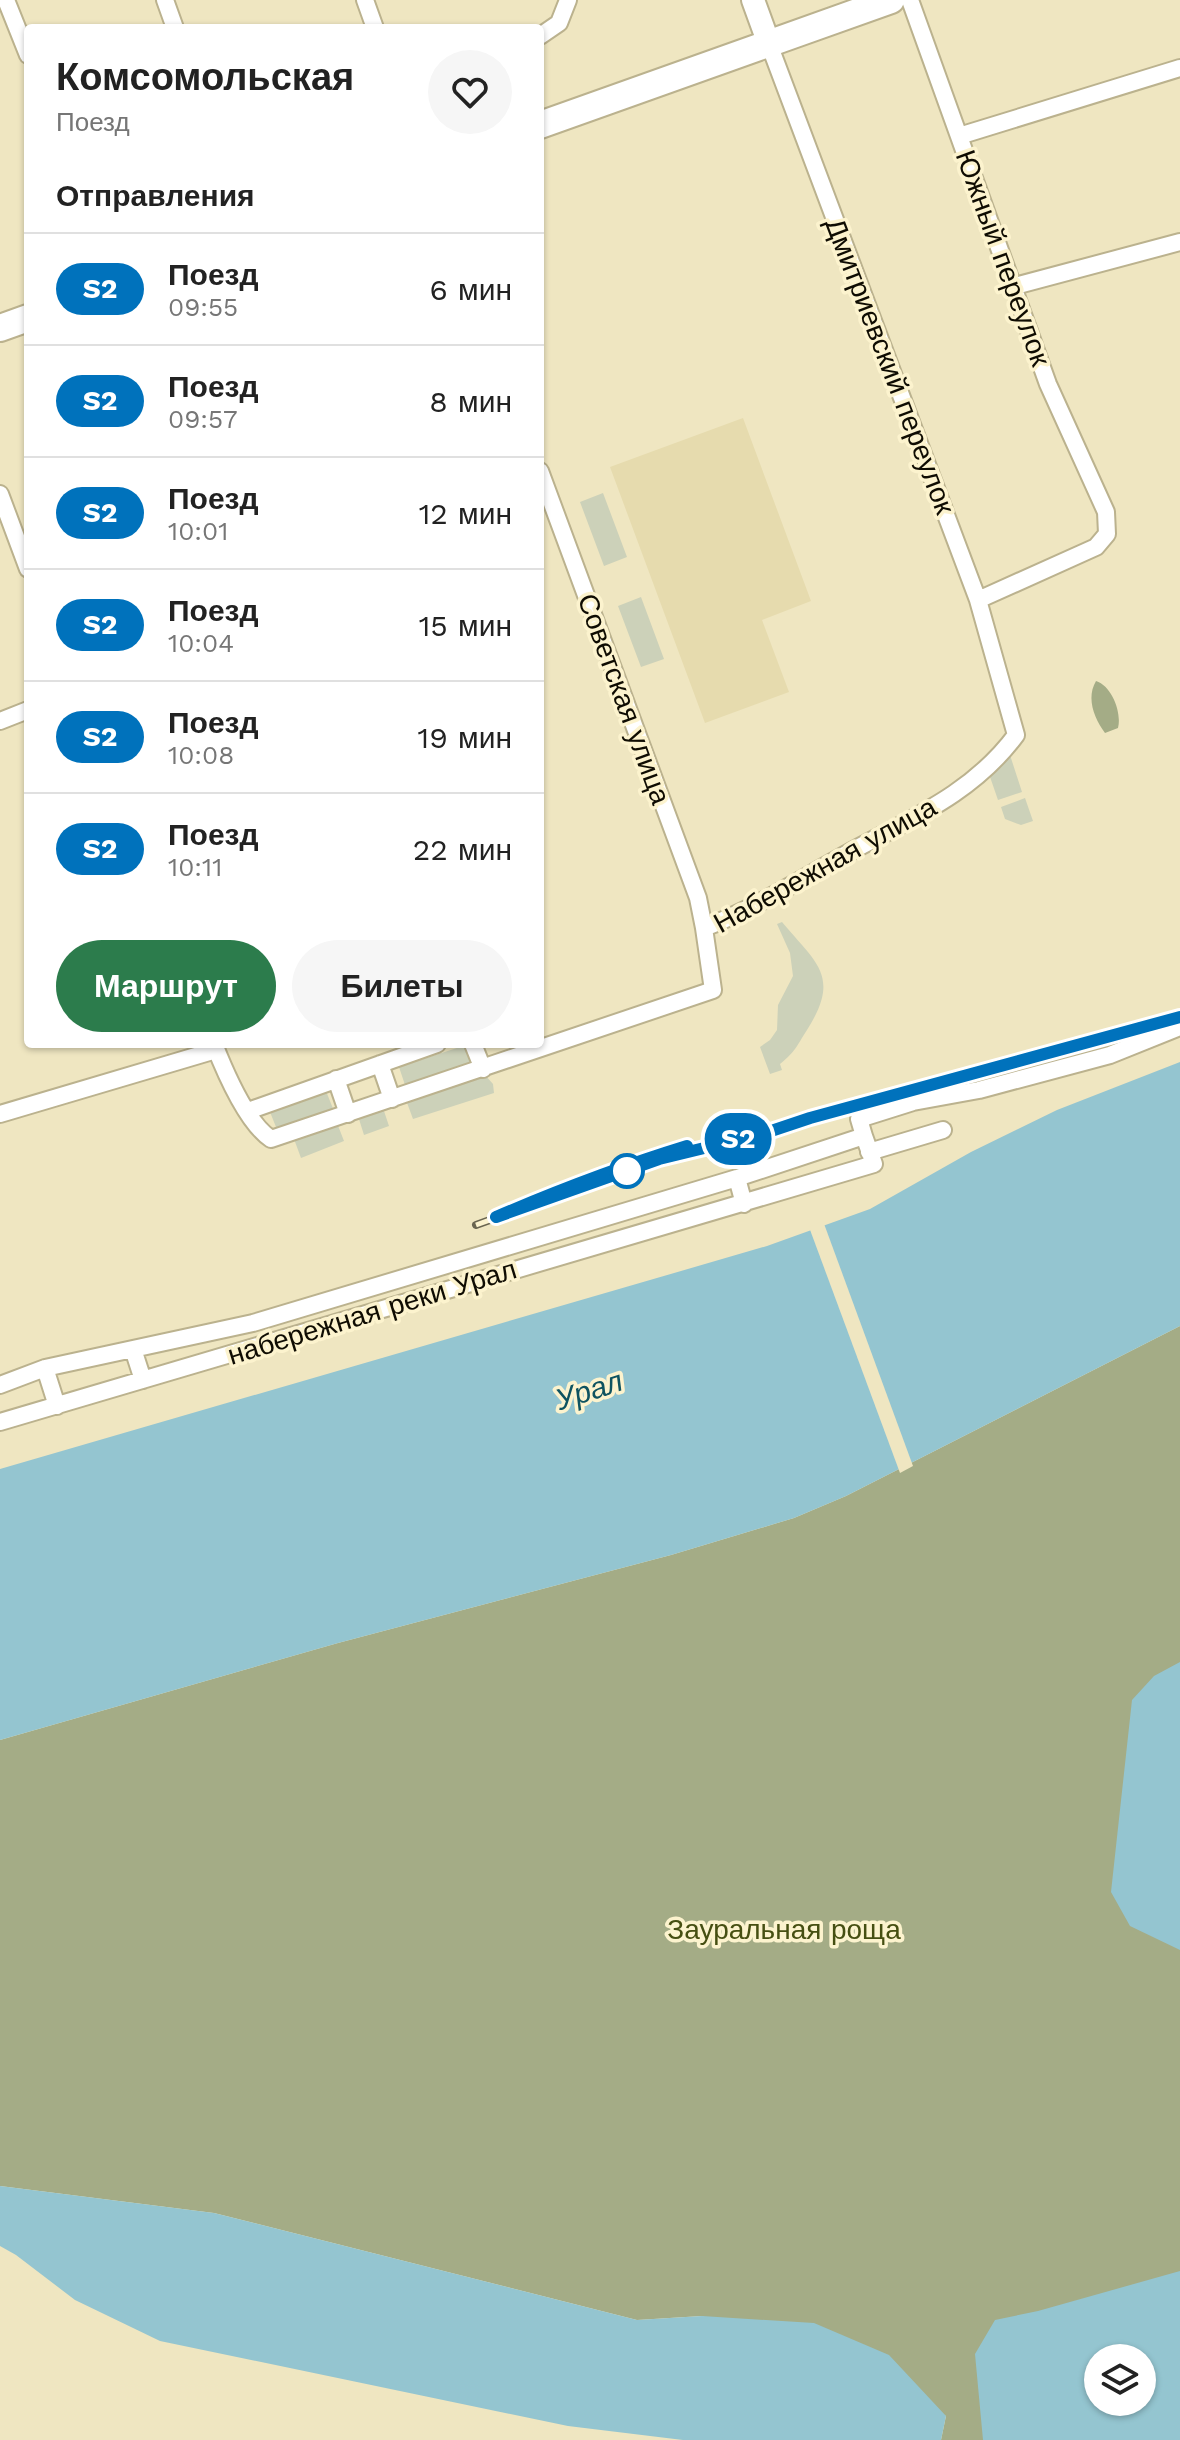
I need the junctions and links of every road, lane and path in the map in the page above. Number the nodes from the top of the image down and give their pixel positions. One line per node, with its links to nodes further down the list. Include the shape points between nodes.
1 (6, 0): 12 (street)
2 (165, 0): 8 (street)
3 (365, 0): 9 (street)
4 (568, 0): 10 (street, via 559,23)
5 (753, 0): 11 (street, Дмитриевский переулок)
6 (891, 0): 11 (main road)
7 (910, 0): 15 (street, Южный переулок)
8 (174, 24)
9 (374, 24)
10 (544, 33)
11 (769, 44): 14 (main road); 24 (street, Дмитриевский переулок)
12 (24, 45)
13 (1180, 68): 15 (street)
14 (544, 124)
15 (959, 136): 17 (street, Южный переулок)
16 (1180, 242): 17 (street)
17 (1011, 287): 24 (street, Южный переулок, via 1106,512 1107,534 1096,547)
18 (24, 319): 19 (main road)
19 (0, 328)
20 (544, 482): 28 (street, Советская улица, via 698,898)
21 (0, 494): 22 (street)
22 (4, 516): 23 (street)
23 (24, 560)
24 (978, 600): 27 (street, Дмитриевский переулок)
25 (24, 712): 26 (street)
26 (0, 721)
27 (1016, 735): 28 (street, Набережная улица, via 984,772 918,818)
28 (704, 928): 30 (street, Набережная улица, via 713,990)
29 (1180, 1027): 44 (street, набережная реки Урал, via 1110,1055 859,1119)
30 (544, 1045)
31 (212, 1048): 41 (street)
32 (215, 1048): 40 (street)
33 (426, 1048): 36 (street)
34 (475, 1048): 37 (street)
35 (535, 1048): 37 (street, Набережная улица)
36 (380, 1064): 38 (street); 39 (street)
37 (483, 1069): 39 (street, Набережная улица)
38 (336, 1079): 40 (street); 42 (street)
39 (392, 1099): 42 (street, Набережная улица)
40 (248, 1111): 42 (street, Набережная улица, via 259,1131 271,1139)
41 (0, 1114)
42 (348, 1114)
43 (943, 1130): 44 (street, набережная реки Урал)
44 (867, 1144): 45 (street, набережная реки Урал); 46 (street, набережная реки Урал, via 874,1164)
45 (737, 1178): 46 (street); 47 (street, набережная реки Урал)
46 (744, 1204): 48 (street, набережная реки Урал)
47 (641, 1207): 48 (street); 49 (street, набережная реки Урал)
48 (649, 1232): 50 (street, набережная реки Урал)
49 (446, 1264): 50 (street); 51 (street, набережная реки Урал)
50 (453, 1287): 52 (street, набережная реки Урал)
51 (331, 1301): 52 (street); 53 (street, набережная реки Урал)
52 (338, 1322): 55 (street, набережная реки Урал)
53 (133, 1349): 54 (street, набережная реки Урал); 55 (street)
54 (45, 1368): 56 (street, набережная реки Урал); 57 (street)
55 (143, 1380): 57 (street, набережная реки Урал)
56 (0, 1385)
57 (57, 1406): 58 (street, набережная реки Урал)
58 (0, 1422)

